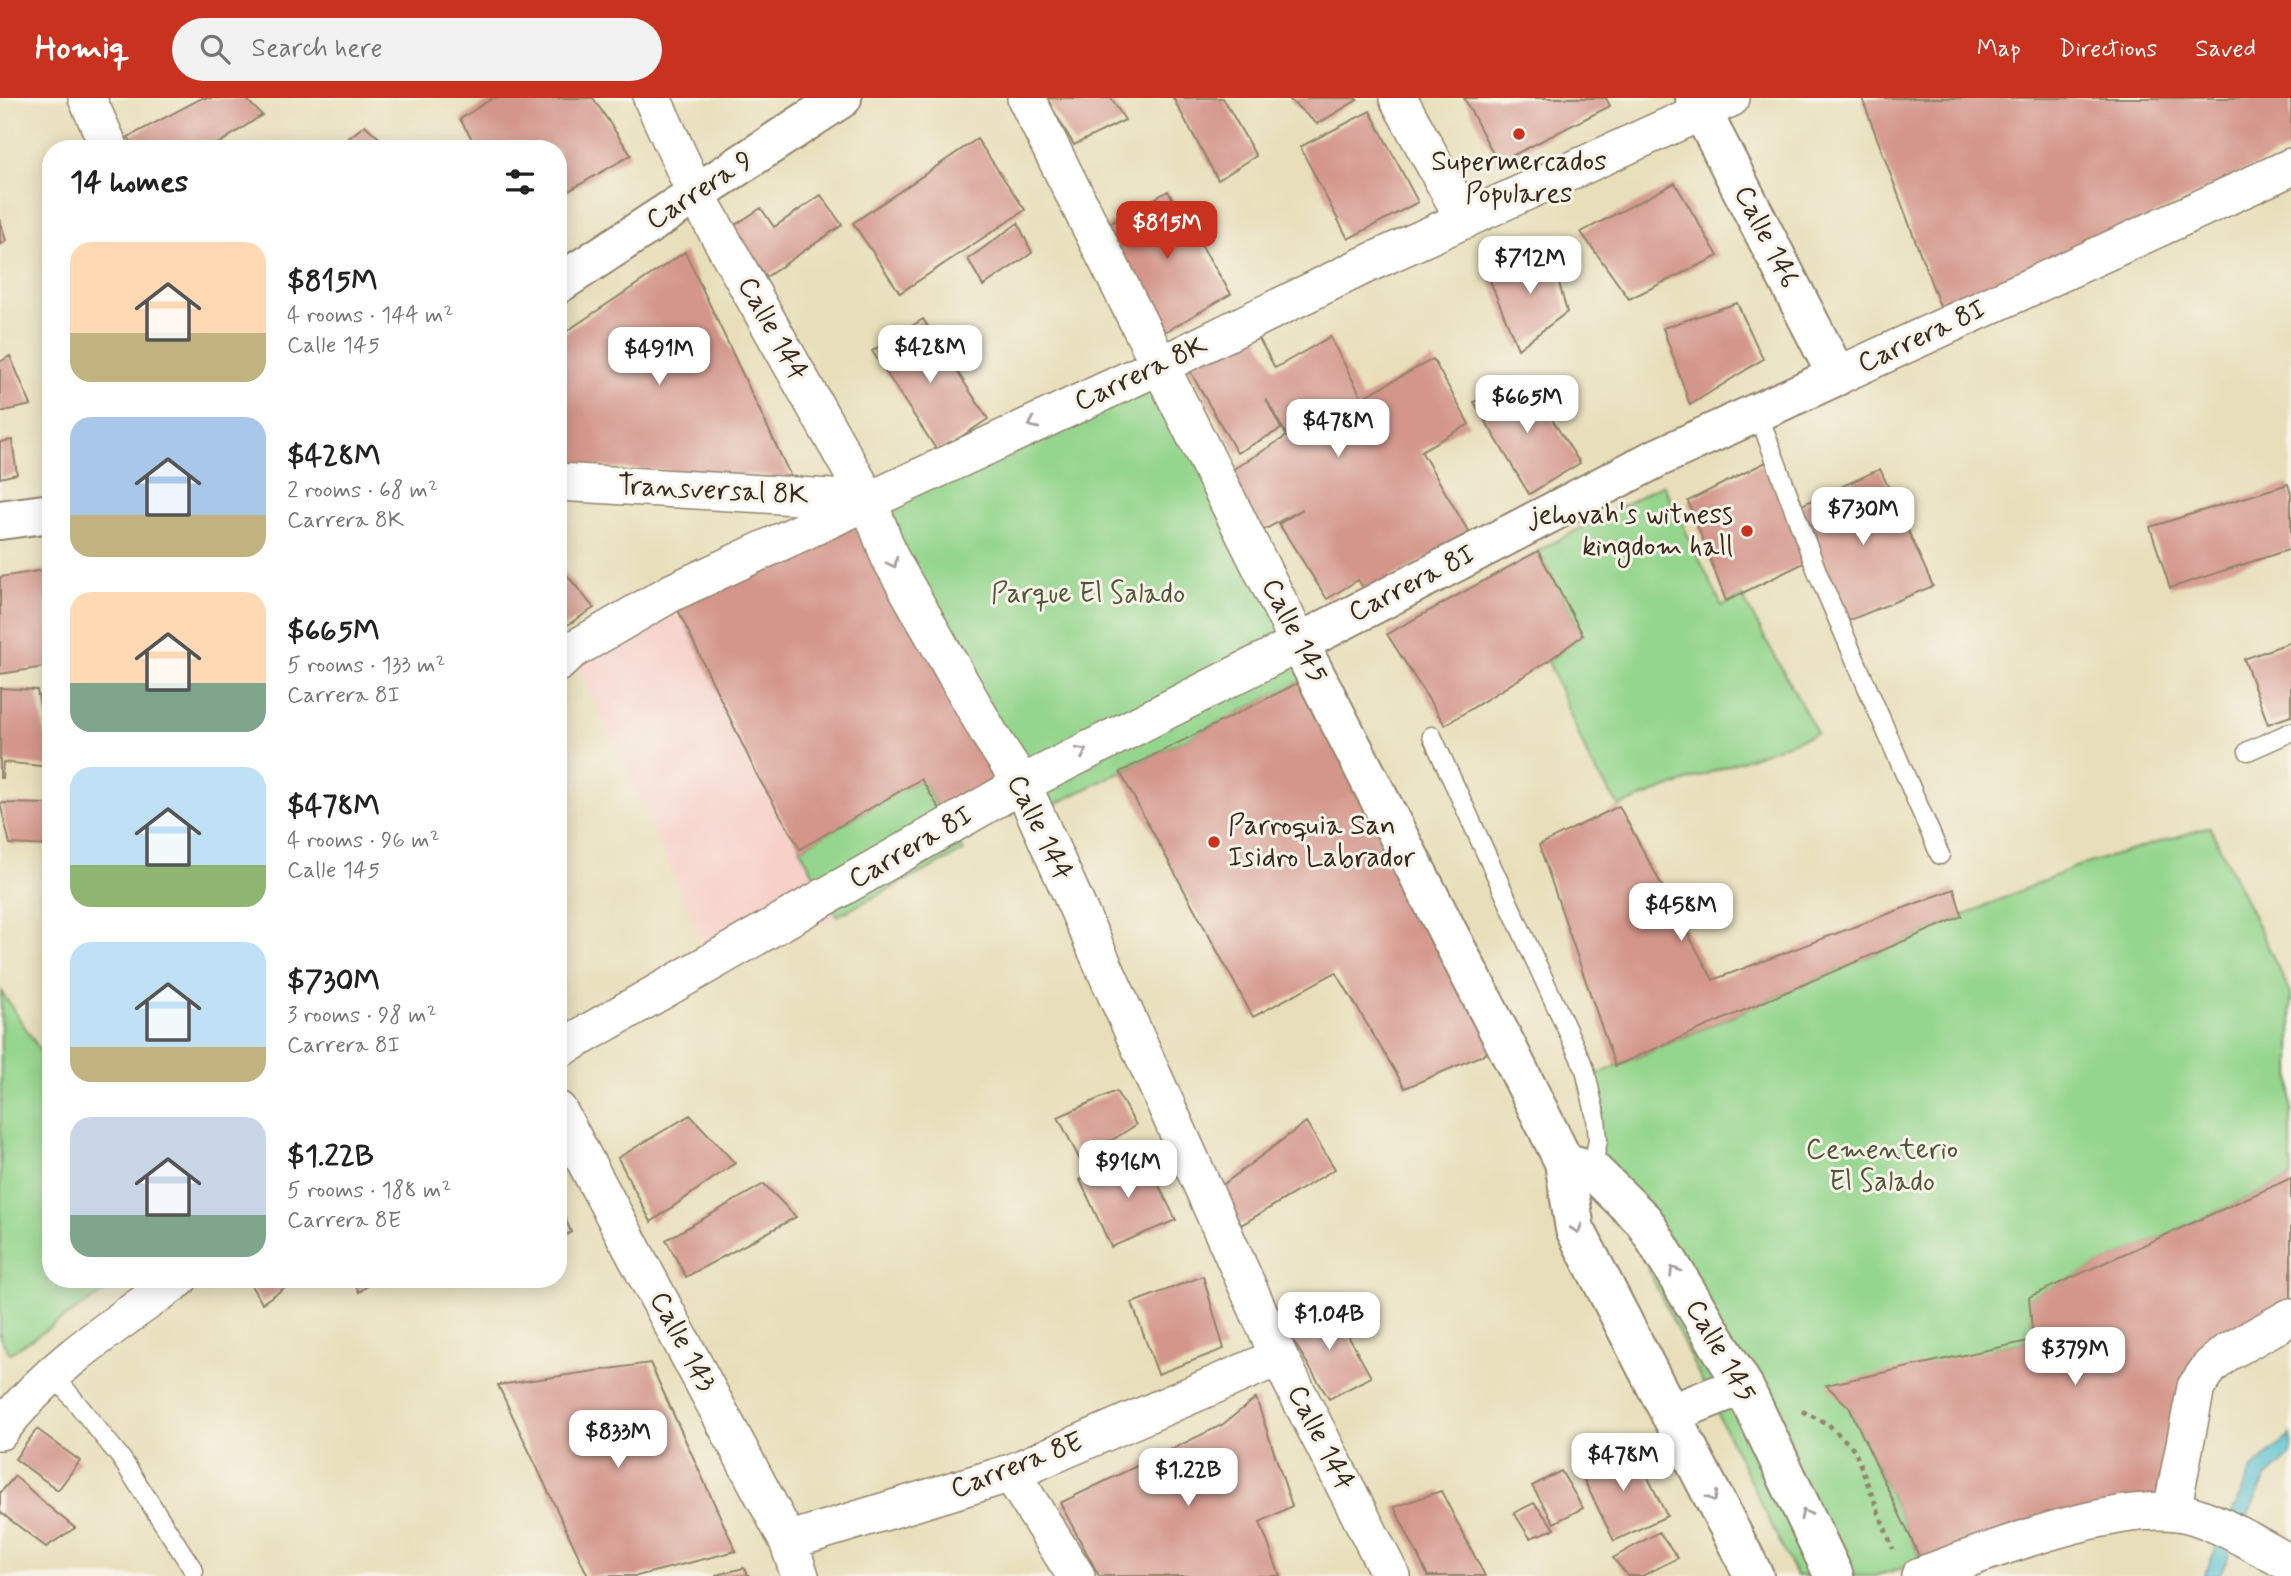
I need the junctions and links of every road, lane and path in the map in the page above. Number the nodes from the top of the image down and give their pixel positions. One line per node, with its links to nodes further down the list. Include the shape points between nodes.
1 (87, 98): 7 (street)
2 (652, 98): 9 (street, Calle 144)
3 (842, 98): 9 (street, Carrera 9)
4 (1026, 98): 12 (street, Calle 145)
5 (1398, 98): 10 (street)
6 (1710, 103): 10 (street, Carrera 8K); 13 (street, Calle 146)
7 (106, 140)
8 (2291, 167): 13 (street, Carrera 8I)
9 (696, 194): 11 (street, Carrera 9); 16 (street, Calle 144)
10 (1465, 220): 12 (street, Carrera 8K)
11 (567, 278)
12 (1161, 365): 16 (street, Carrera 8K, one-way to 16); 19 (street, Calle 145)
13 (1837, 376): 14 (street, Carrera 8I)
14 (1757, 411): 19 (street, Carrera 8I, via 1555,509); 25 (lane, via 1818,574)
15 (567, 483): 16 (street, Transversal 8K)
16 (868, 500): 20 (street, Carrera 8K, via 673,592); 24 (street, Calle 144, one-way to 24, via 890,558)
17 (42, 514): 18 (street)
18 (0, 520)
19 (1299, 643): 24 (street, Carrera 8I, one-way to 19); 28 (street, Calle 145)
20 (567, 655)
21 (2291, 732): 23 (lane)
22 (1432, 736): 28 (lane, via 1585,1069 1598,1140)
23 (2248, 751)
24 (1022, 784): 26 (street, Carrera 8I); 31 (street, Calle 144)
25 (1940, 855)
26 (567, 1045)
27 (567, 1127): 38 (street, Calle 143)
28 (1575, 1174): 33 (street, Calle 145, one-way to 28, via 1644,1221); 34 (street, Calle 145, one-way to 34, via 1574,1229)
29 (167, 1288): 32 (street)
30 (2291, 1317): 37 (street, via 2226,1353 2196,1387)
31 (1279, 1357): 36 (street, Carrera 8E); 44 (street, Calle 144)
32 (54, 1374): 35 (street, via 17,1407); 41 (lane, via 121,1458)
33 (1743, 1385): 34 (street); 39 (path, via 1828,1424 1854,1449); 46 (street, Calle 145, one-way to 33)
34 (1670, 1414): 45 (street, Calle 145, one-way to 45)
35 (0, 1430)
36 (1011, 1473): 38 (street, Carrera 8E); 43 (street)
37 (2183, 1513): 40 (street); 47 (street, via 2151,1510 2121,1514 1994,1549)
38 (788, 1541): 42 (street, Calle 143)
39 (1894, 1551)
40 (2291, 1564)
41 (194, 1571)
42 (800, 1576)
43 (1076, 1576)
44 (1391, 1576)
45 (1754, 1576)
46 (1834, 1576)
47 (1920, 1576)

